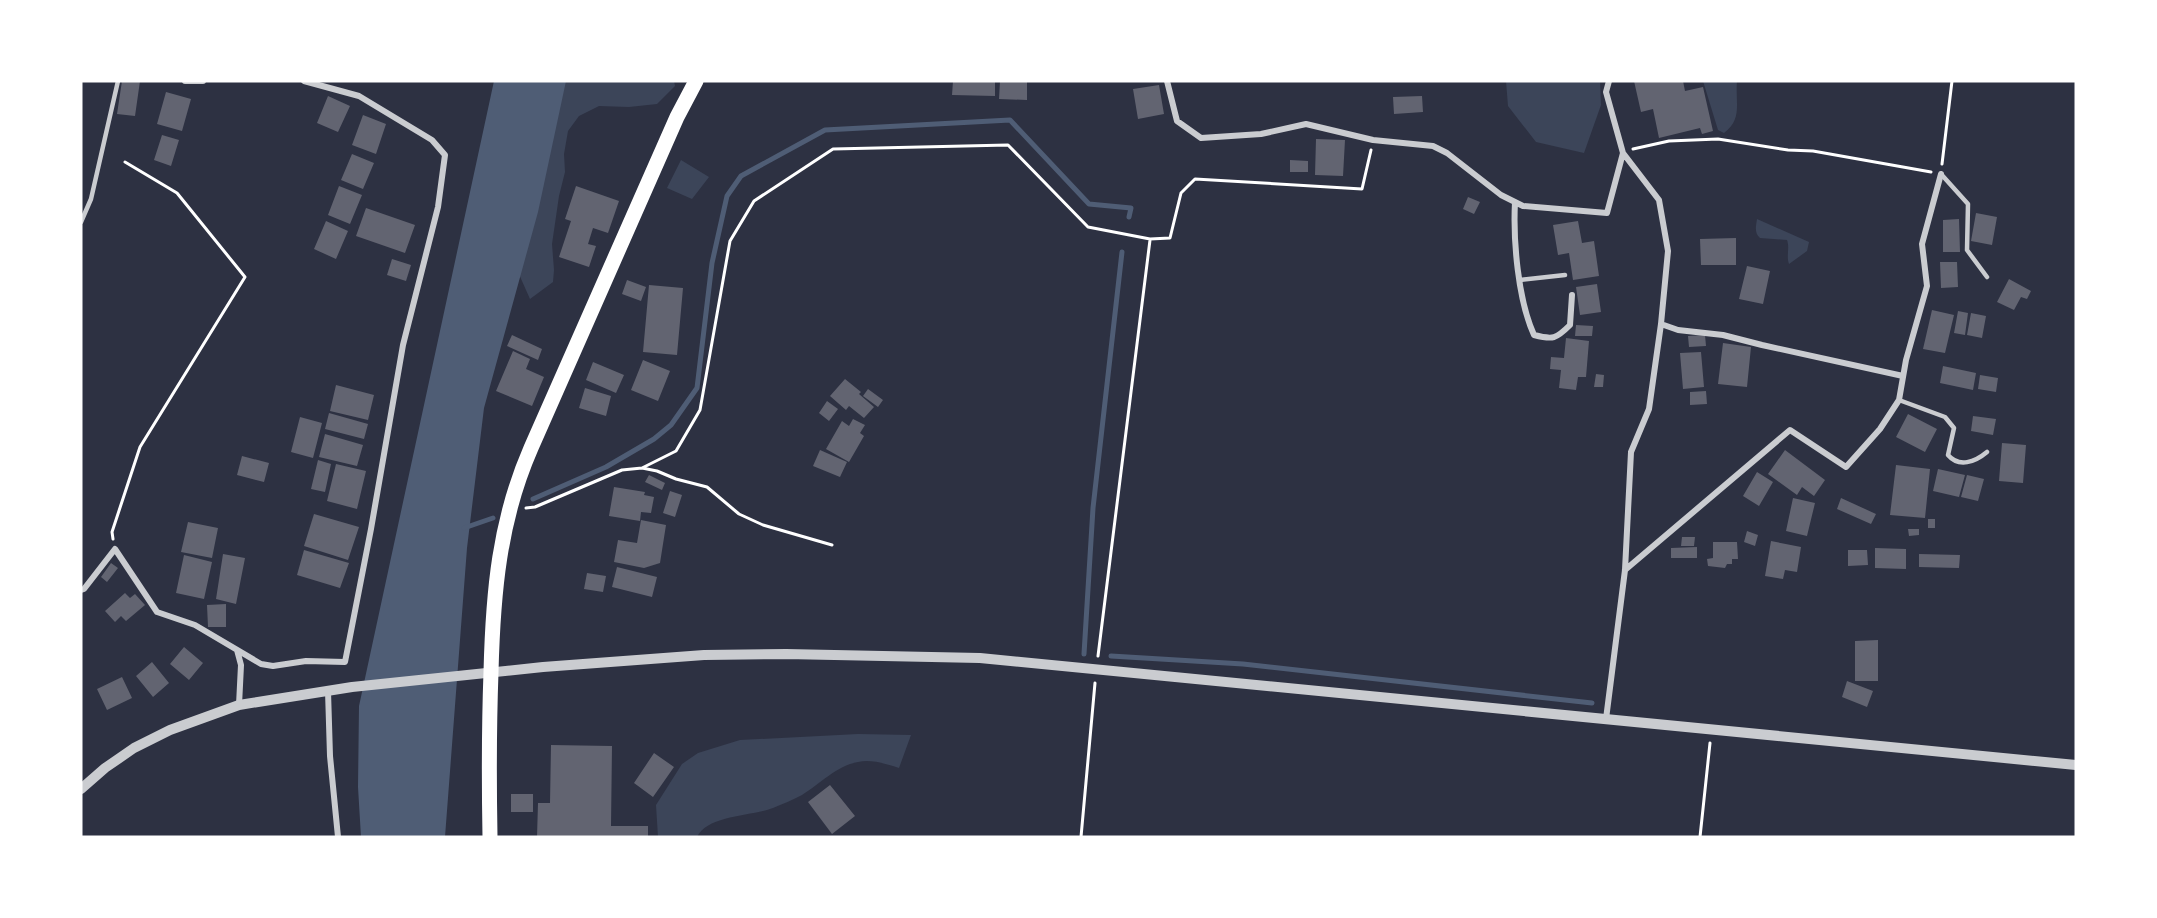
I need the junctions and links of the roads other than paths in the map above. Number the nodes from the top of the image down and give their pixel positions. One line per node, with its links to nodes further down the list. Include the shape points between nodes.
1 (118, 81): 11 (lane, via 91,200)
2 (184, 81): 3 (street)
3 (203, 81)
4 (304, 81): 22 (street, via 358,96 432,140 445,155 438,207 403,345 345,662 306,661 273,666 261,664)
5 (696, 81): 23 (main road, via 521,471 509,510 495,587)
6 (1167, 81): 10 (street, via 1177,121 1201,138 1261,135 1306,124 1373,140 1433,146)
7 (1609, 81): 8 (street, via 1606,92)
8 (1623, 153): 10 (street, via 1607,213 1523,206); 16 (street, via 1659,200 1668,251)
9 (1941, 174): 13 (lane, via 1968,204 1967,250); 17 (street, via 1922,244 1926,286)
10 (1515, 202): 14 (street, via 1515,243)
11 (81, 222)
12 (1564, 275): 14 (lane)
13 (1987, 277)
14 (1521, 280): 15 (street, via 1526,318 1534,335 1550,339 1570,325)
15 (1572, 295)
16 (1661, 324): 17 (street, via 1678,330 1723,334); 20 (street, via 1649,409 1631,452)
17 (1903, 376): 18 (street)
18 (1899, 400): 19 (lane, via 1945,417 1954,428 1948,455 1953,461 1966,463); 20 (street, via 1880,429 1846,467 1790,430)
19 (1987, 452)
20 (1624, 570): 26 (street)
21 (81, 590): 22 (street, via 115,549 157,612 195,624)
22 (237, 650): 25 (street, via 241,665)
23 (491, 673): 24 (street); 26 (street, via 646,658 786,654 980,658); 30 (main road)
24 (333, 690): 25 (street); 29 (street, via 330,756)
25 (239, 705): 28 (street, via 170,730 134,748)
26 (1606, 719): 27 (street)
27 (2076, 765)
28 (81, 789)
29 (338, 837)
30 (490, 837)

